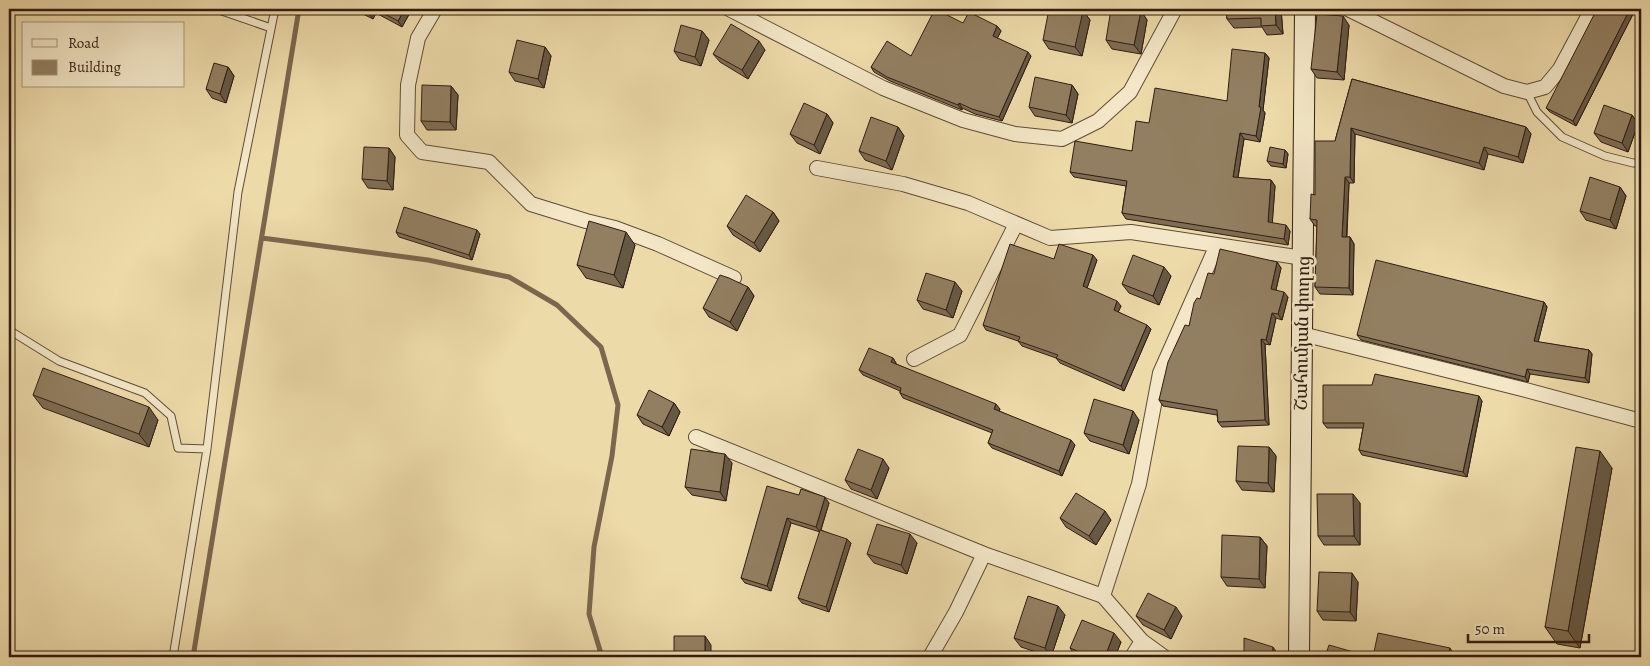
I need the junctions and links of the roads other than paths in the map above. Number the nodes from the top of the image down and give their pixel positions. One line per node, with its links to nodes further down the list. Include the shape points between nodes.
1 (216, 9): 9 (lane)
2 (274, 9): 9 (lane)
3 (435, 9): 16 (street, via 418,38 408,86 407,135 422,152 489,162 531,204 632,234)
4 (729, 9): 5 (street, via 883,88 963,120 1015,134 1062,139 1098,120 1130,92)
5 (1175, 9)
6 (1305, 9): 15 (main road, Շահումյան փողոց)
7 (1348, 9): 10 (street, via 1504,86)
8 (1592, 9): 10 (street, via 1560,69 1545,87)
9 (271, 28): 22 (lane, via 238,192)
10 (1527, 92): 11 (lane, via 1537,112 1562,137 1605,156)
11 (1641, 164)
12 (817, 168): 13 (street, via 903,184 968,203)
13 (1016, 224): 14 (street, via 1050,238 1131,232); 19 (street, via 960,335)
14 (1217, 245): 15 (street); 24 (street, via 1160,372 1138,484)
15 (1303, 258): 18 (main road, Շահումյան փողոց)
16 (734, 278)
17 (9, 330): 22 (lane, via 60,361 145,394 170,416 178,448)
18 (1302, 334): 20 (street); 30 (main road, Շահումյան փողոց)
19 (914, 359)
20 (1641, 421)
21 (696, 437): 23 (street)
22 (207, 448): 26 (lane)
23 (984, 554): 24 (street); 27 (street)
24 (1103, 596): 25 (street)
25 (1142, 641): 28 (street); 29 (street)
26 (173, 657)
27 (930, 657)
28 (1132, 657)
29 (1164, 657)
30 (1299, 657)

